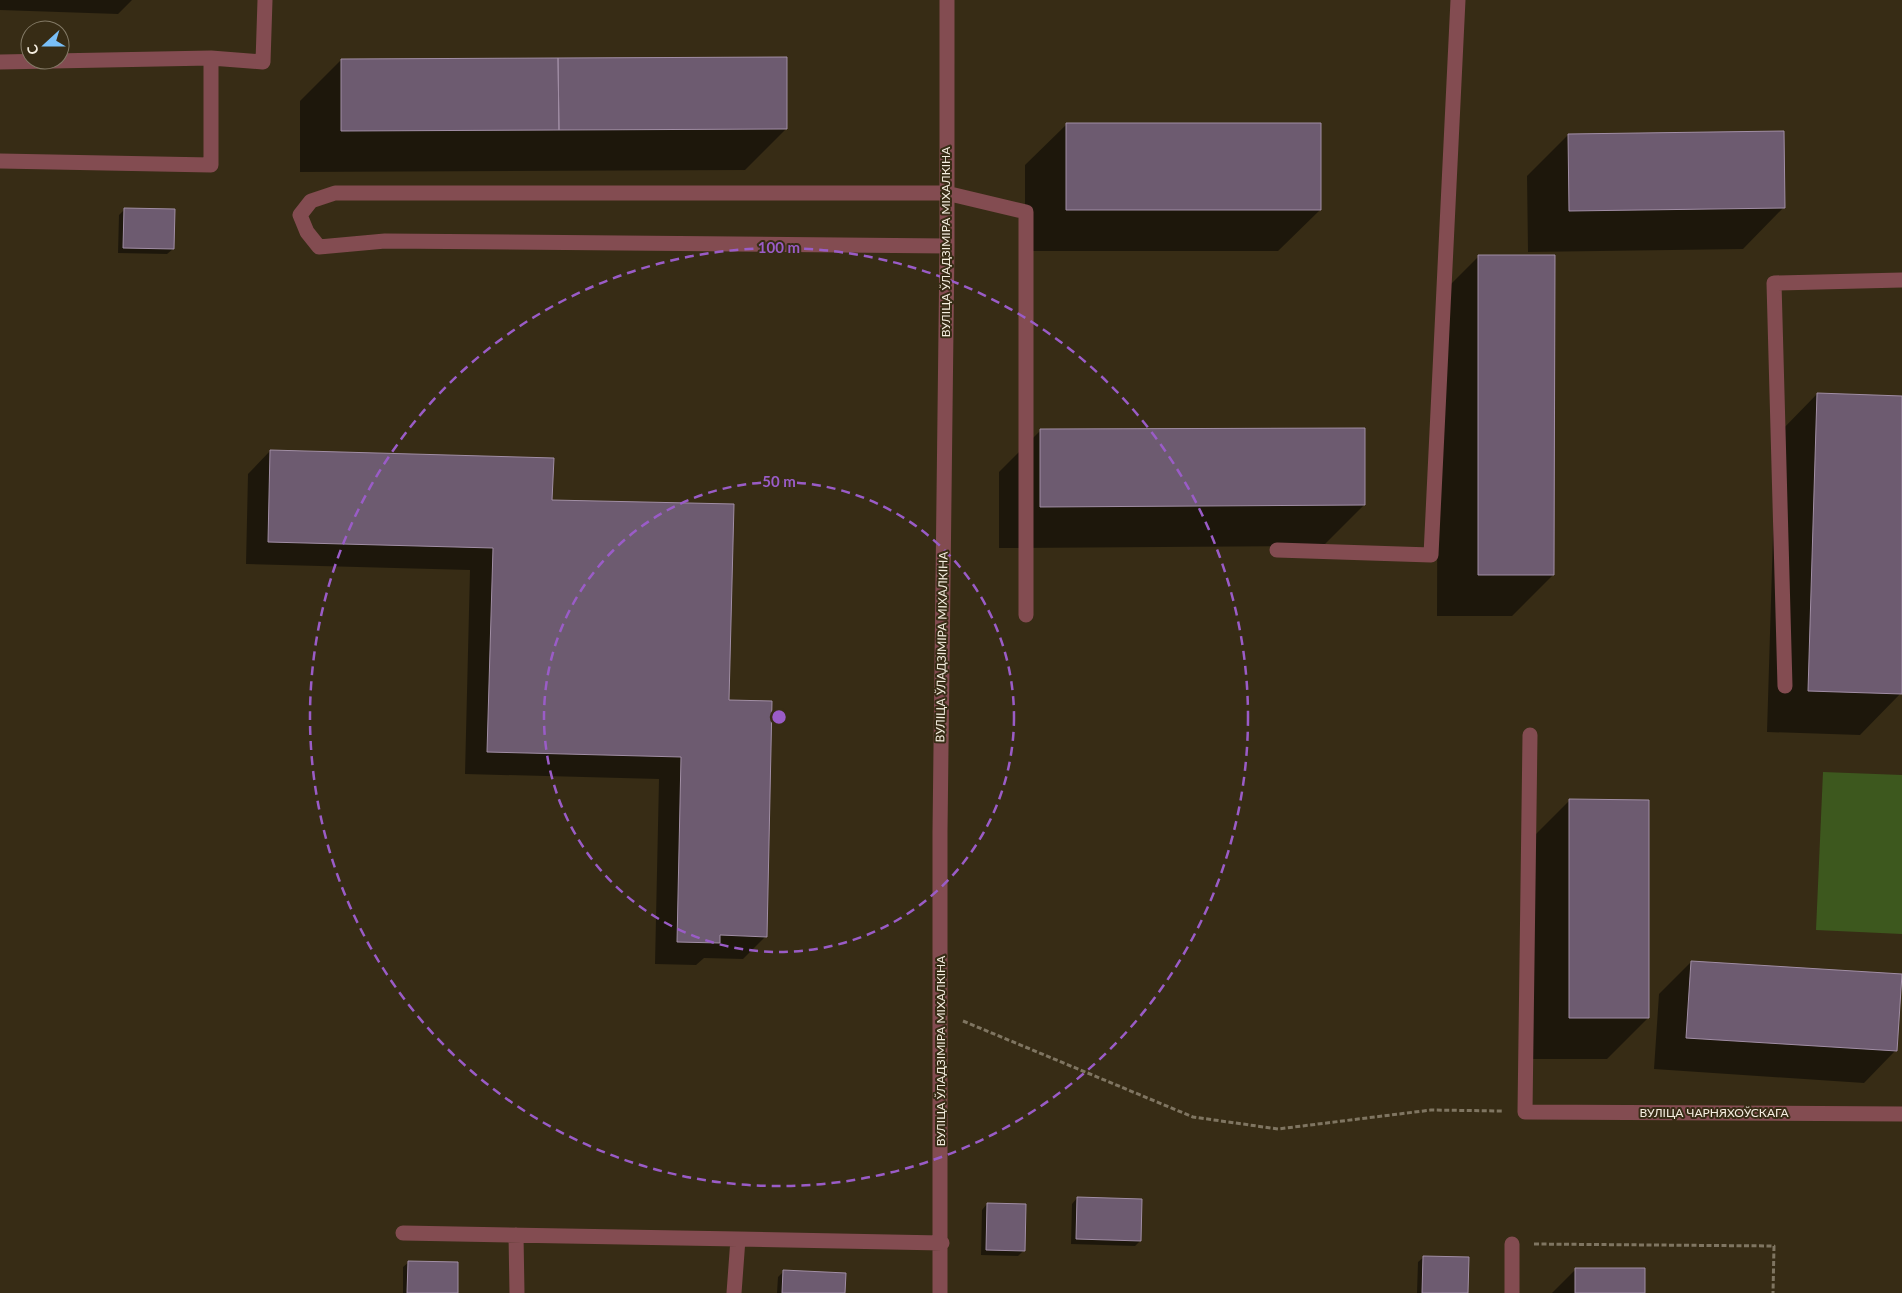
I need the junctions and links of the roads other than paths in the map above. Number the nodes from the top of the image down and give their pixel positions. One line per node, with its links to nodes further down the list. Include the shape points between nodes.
1 (265, 0): 4 (street, via 263,62)
2 (947, 0): 7 (street, ВУЛІЦА ЎЛАДЗІМІРА МІХАЛКІНА)
3 (1458, 0): 10 (street, via 1431,555)
4 (211, 58): 5 (street); 6 (street, via 211,165)
5 (0, 62)
6 (0, 161)
7 (946, 193): 8 (street, ВУЛІЦА ЎЛАДЗІМІРА МІХАЛКІНА); 8 (street, via 335,193 311,201 300,215 307,232 319,247 386,241); 11 (street, via 1026,212)
8 (947, 246): 18 (street, ВУЛІЦА ЎЛАДЗІМІРА МІХАЛКІНА, via 940,832)
9 (1902, 280): 12 (street, via 1774,283)
10 (1277, 550)
11 (1026, 615)
12 (1785, 686)
13 (1530, 735): 14 (street, ВУЛІЦА ЧАРНЯХОЎСКАГА, via 1525,1112)
14 (1902, 1114)
15 (403, 1233): 16 (street)
16 (516, 1235): 17 (street); 20 (street)
17 (738, 1239): 18 (street); 21 (street)
18 (942, 1243): 22 (street, ВУЛІЦА ЎЛАДЗІМІРА МІХАЛКІНА)
19 (1512, 1244): 23 (street)
20 (517, 1293)
21 (734, 1293)
22 (940, 1293)
23 (1512, 1293)

